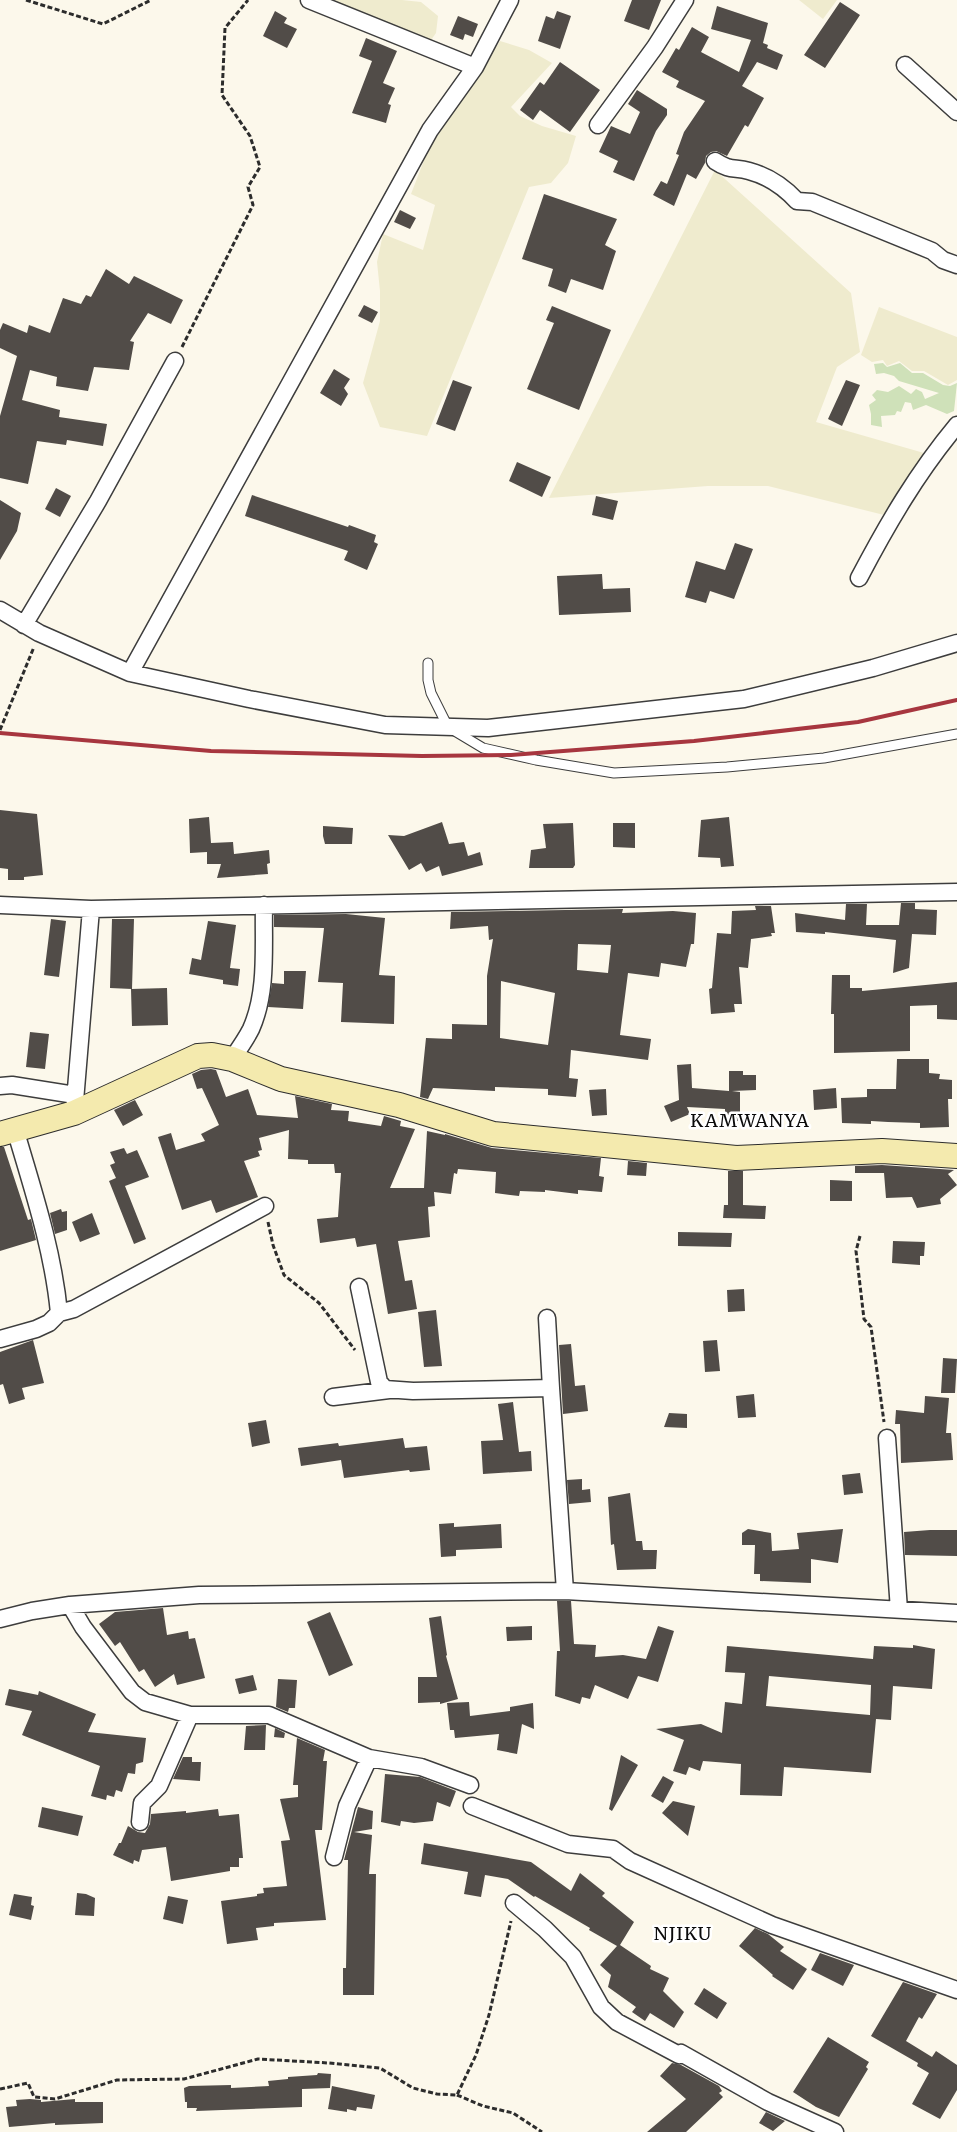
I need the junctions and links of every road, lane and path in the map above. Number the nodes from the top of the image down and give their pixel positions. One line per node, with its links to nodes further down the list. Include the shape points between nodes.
1 (26, 0): 2 (path, via 103,24)
2 (151, 0)
3 (248, 0): 13 (path, via 225,28 222,95 250,136 260,167 248,187 253,205)
4 (309, 0): 8 (street)
5 (510, 0): 8 (street)
6 (685, 0): 10 (street)
7 (905, 65): 9 (street)
8 (475, 67): 21 (street, via 430,130)
9 (957, 112)
10 (598, 125)
11 (715, 161): 12 (street, via 726,168 748,170 768,178 785,188 797,201 812,202 932,251)
12 (957, 265)
13 (175, 361): 17 (street)
14 (957, 425): 15 (street, via 930,457 892,515)
15 (859, 578)
16 (0, 610): 17 (street)
17 (24, 626): 18 (street)
18 (40, 633): 21 (street); 23 (path)
19 (957, 643): 22 (street, via 873,668 744,699 488,728)
20 (428, 663): 22 (lane, via 431,693)
21 (130, 673): 22 (street, via 249,700 385,725)
22 (448, 727): 24 (lane, via 483,748 614,773 824,758)
23 (0, 730)
24 (957, 734)
25 (957, 892): 27 (street)
26 (0, 906): 28 (street)
27 (264, 906): 28 (street); 29 (street, via 258,1010)
28 (91, 909): 31 (street)
29 (232, 1059): 31 (main road, via 198,1056); 33 (main road, via 281,1079 399,1105 493,1134 736,1158 882,1151)
30 (0, 1086): 31 (street, via 12,1085)
31 (74, 1104): 32 (main road)
32 (7, 1131): 37 (street, via 40,1212 56,1278)
33 (957, 1156)
34 (265, 1206): 37 (street, via 74,1309); 40 (path, via 273,1245 284,1275 320,1303)
35 (860, 1236): 44 (path, via 856,1250 864,1319 871,1327)
36 (359, 1287): 42 (street, via 379,1382)
37 (59, 1313): 39 (street, via 49,1323)
38 (547, 1318): 41 (street)
39 (0, 1339)
40 (356, 1351)
41 (551, 1388): 42 (street); 45 (street)
42 (389, 1390): 43 (street)
43 (333, 1398)
44 (887, 1438): 47 (street)
45 (564, 1590): 46 (street, via 199,1595); 47 (street)
46 (70, 1605): 49 (street); 50 (street, via 132,1692 152,1705)
47 (899, 1610): 48 (street)
48 (957, 1613)
49 (0, 1619)
50 (190, 1715): 51 (street, via 269,1715); 54 (street, via 160,1786 142,1803)
51 (368, 1758): 52 (street, via 421,1767); 55 (street, via 347,1806)
52 (470, 1785)
53 (472, 1806): 57 (street, via 568,1844 613,1849 630,1862 772,1925)
54 (140, 1822)
55 (334, 1858)
56 (514, 1903): 59 (path, via 489,2016 476,2056); 61 (street, via 573,1957 601,2007 616,2022 679,2055 681,2053 768,2102)
57 (957, 1990)
58 (0, 2090): 59 (path, via 28,2083 34,2097 54,2099 118,2080 184,2079 258,2059 380,2068 413,2088)
59 (457, 2095): 60 (path, via 483,2106 513,2113)
60 (542, 2132)
61 (835, 2132)

